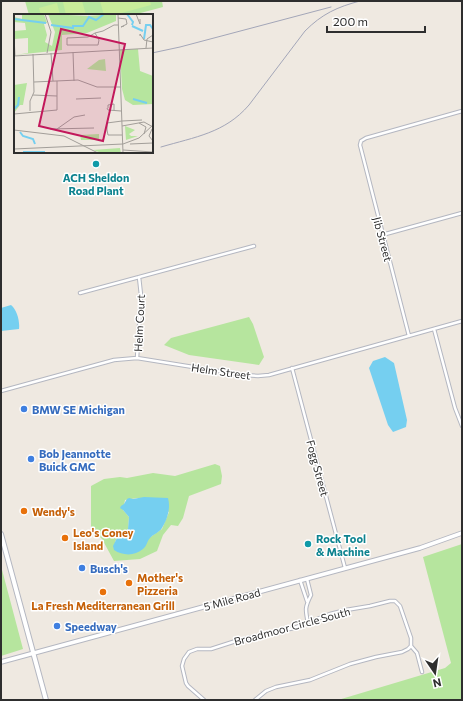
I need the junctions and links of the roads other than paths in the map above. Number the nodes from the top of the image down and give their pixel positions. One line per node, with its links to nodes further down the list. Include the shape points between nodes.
1 (462, 111): 3 (street, Jib Street, via 366,138 360,142)
2 (462, 213): 3 (street)
3 (382, 235): 9 (street, Jib Street)
4 (254, 246): 5 (street)
5 (139, 277): 6 (street, Helm Court); 10 (street, Helm Court, via 141,295)
6 (80, 293)
7 (462, 321): 8 (street, Helm Street)
8 (434, 329): 9 (street, Helm Street); 13 (street)
9 (409, 336): 11 (street, Helm Street)
10 (137, 358): 11 (street, Helm Street, via 250,376 269,375); 12 (street, Helm Street, via 114,360)
11 (292, 368): 16 (street, Fogg Street)
12 (1, 391)
13 (462, 426)
14 (1, 534): 22 (main road)
15 (462, 534): 16 (street, 5 Mile Road)
16 (344, 568): 17 (street, 5 Mile Road)
17 (307, 578): 18 (street, 5 Mile Road); 19 (street, via 311,594)
18 (300, 580): 19 (street); 22 (street, 5 Mile Road)
19 (307, 601): 20 (street, via 305,611)
20 (308, 623): 21 (street, Broadmoor Circle South, via 341,611 390,601 398,603 402,610); 26 (street, Broadmoor Circle South, via 211,649 189,652 182,666 186,683)
21 (411, 646): 24 (street, via 417,653); 27 (street, via 402,652 350,664 316,678 276,687)
22 (34, 653): 23 (street, 5 Mile Road); 25 (main road)
23 (1, 662)
24 (422, 672)
25 (46, 700)
26 (204, 700)
27 (255, 700)

